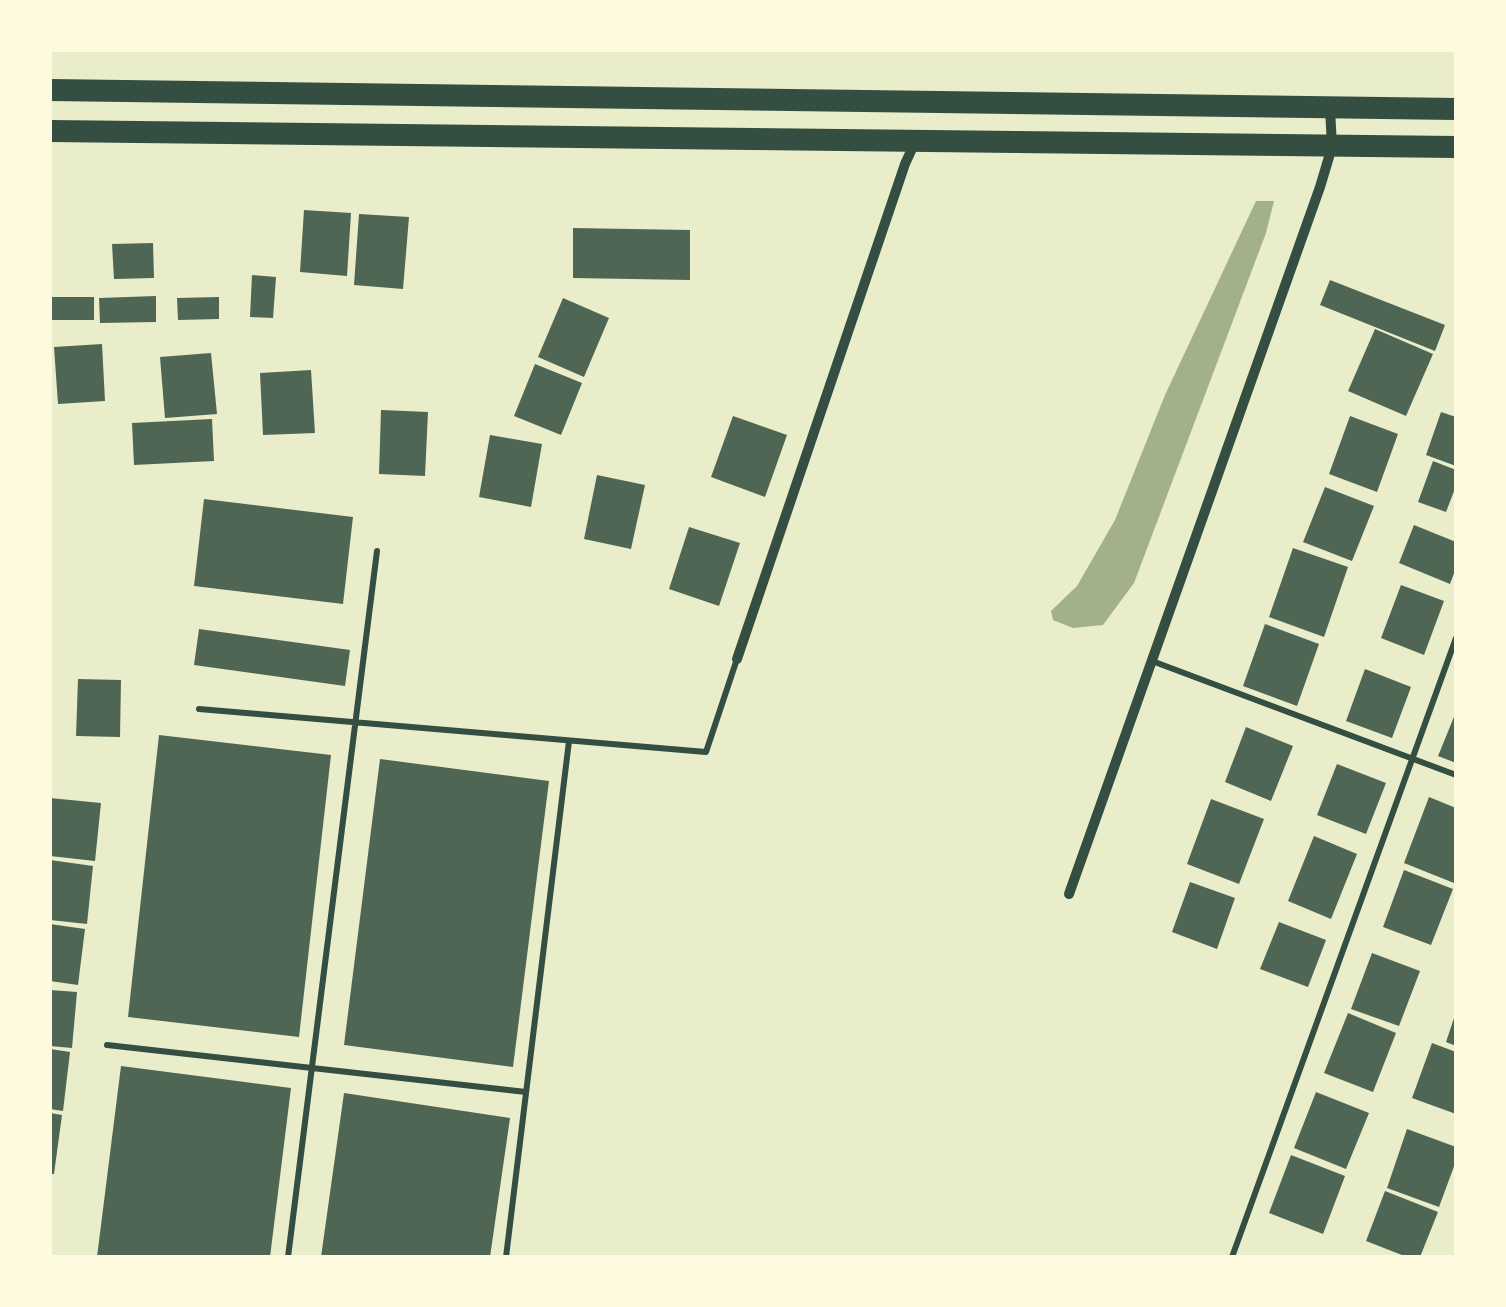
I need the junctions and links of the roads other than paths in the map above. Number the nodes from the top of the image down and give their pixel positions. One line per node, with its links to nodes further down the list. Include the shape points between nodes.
1 (50, 90): 2 (highway)
2 (1330, 108): 3 (highway); 6 (street)
3 (1456, 109)
4 (50, 130): 5 (highway)
5 (916, 140): 6 (highway); 10 (street)
6 (1332, 147): 7 (highway); 11 (street)
7 (1456, 147)
8 (377, 551): 13 (lane)
9 (1456, 638): 15 (lane)
10 (738, 659): 14 (lane, via 706,752)
11 (1152, 661): 15 (lane); 17 (street)
12 (199, 709): 13 (lane)
13 (356, 722): 14 (lane); 19 (lane)
14 (569, 740): 20 (lane)
15 (1411, 758): 16 (lane); 23 (lane)
16 (1456, 775)
17 (1069, 894)
18 (107, 1044): 19 (lane)
19 (312, 1068): 20 (lane); 21 (lane)
20 (526, 1092): 22 (lane)
21 (288, 1257)
22 (506, 1257)
23 (1232, 1257)

